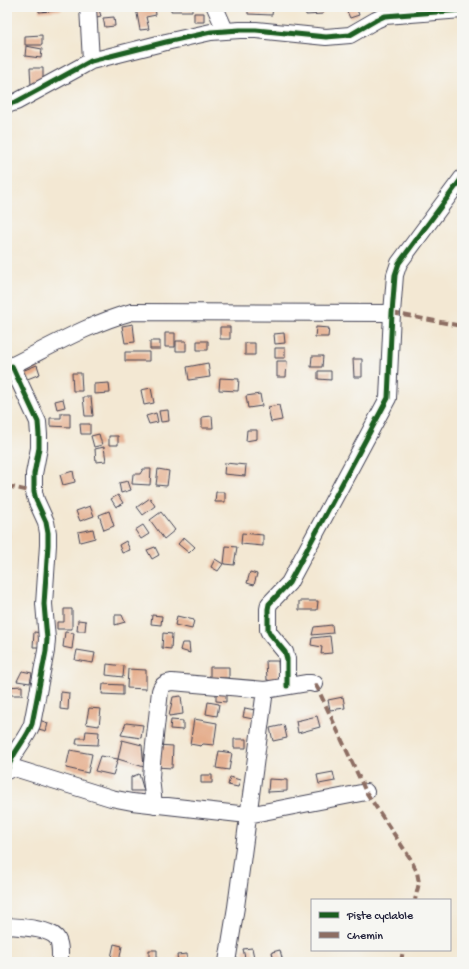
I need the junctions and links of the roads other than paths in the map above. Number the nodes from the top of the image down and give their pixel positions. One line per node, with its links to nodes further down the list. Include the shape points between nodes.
1 (88, 7): 5 (street)
2 (215, 7): 4 (street)
3 (462, 10): 4 (street, via 385,16 350,35 326,37 256,30)
4 (225, 30): 5 (street)
5 (91, 60): 6 (street)
6 (7, 105)
7 (462, 178): 8 (street, via 399,263 395,276)
8 (392, 313): 9 (street, via 132,312 82,331); 11 (street, via 388,398 289,583 269,604 268,630 287,659)
9 (9, 367): 13 (street, via 38,422 39,448 34,474 34,492 46,522 48,545 44,604 46,651 32,724 12,756)
10 (315, 684): 11 (street)
11 (287, 686): 12 (street)
12 (265, 690): 15 (street, via 172,682 161,687 151,778); 16 (street)
13 (8, 769): 15 (street, via 111,798)
14 (366, 792): 16 (street)
15 (154, 805): 16 (street)
16 (248, 815): 19 (street)
17 (7, 926): 18 (street, via 44,930 56,937)
18 (60, 962)
19 (227, 962)

